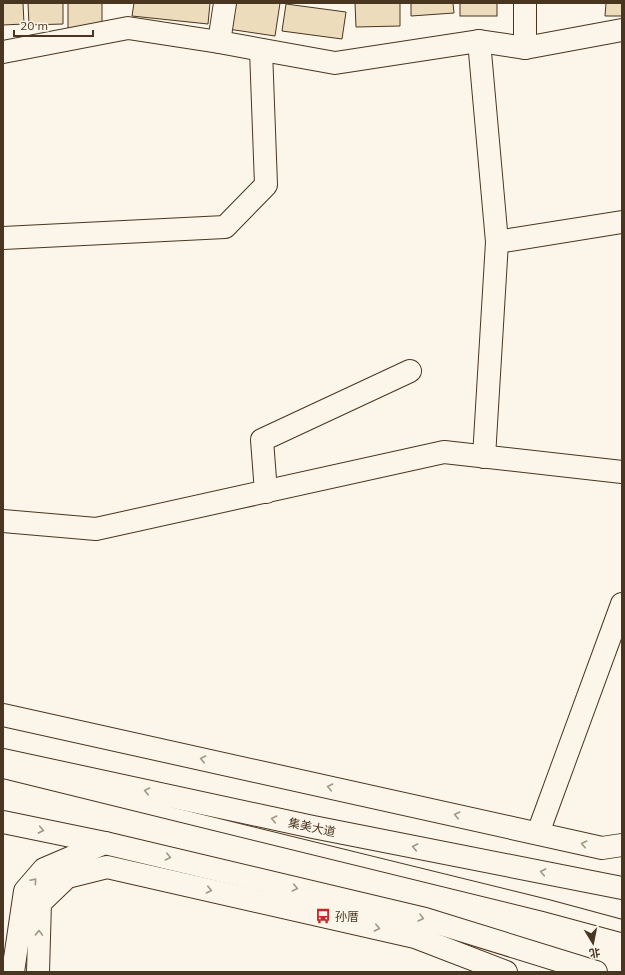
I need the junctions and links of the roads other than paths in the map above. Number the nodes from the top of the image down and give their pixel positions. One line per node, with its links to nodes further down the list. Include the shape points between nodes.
1 (225, 3): 5 (main road)
2 (525, 3): 6 (main road)
3 (622, 30): 6 (main road)
4 (479, 41): 6 (main road); 7 (main road, via 335,63); 11 (main road)
5 (219, 42): 7 (main road); 8 (main road, via 128,28)
6 (525, 48)
7 (261, 50): 10 (main road, via 266,185 224,227)
8 (3, 52)
9 (622, 222): 11 (main road)
10 (3, 238)
11 (497, 242): 13 (main road)
12 (410, 371): 15 (main road, via 262,440)
13 (484, 457): 14 (main road); 15 (main road, via 444,452)
14 (622, 472)
15 (266, 492): 16 (main road, via 96,529)
16 (3, 521)
17 (622, 604): 22 (main road)
18 (3, 715): 22 (main road, one-way to 18)
19 (3, 760): 26 (main road, 集美大道, one-way to 19, via 313,827)
20 (3, 772): 28 (lane)
21 (3, 822): 23 (main road, one-way to 23)
22 (538, 833): 24 (main road, one-way to 22, via 602,848)
23 (106, 843): 25 (main road, one-way to 25); 31 (main road, one-way to 23, via 25,891 44,869)
24 (622, 845)
25 (219, 870): 27 (main road); 34 (main road, one-way to 34, via 425,919)
26 (622, 888)
27 (275, 905): 32 (main road, one-way to 27, via 40,903 67,877 106,867); 33 (main road, one-way to 33, via 415,937)
28 (622, 926)
29 (3, 966): 30 (main road)
30 (7, 972)
31 (13, 972)
32 (38, 972)
33 (506, 972)
34 (596, 972)

